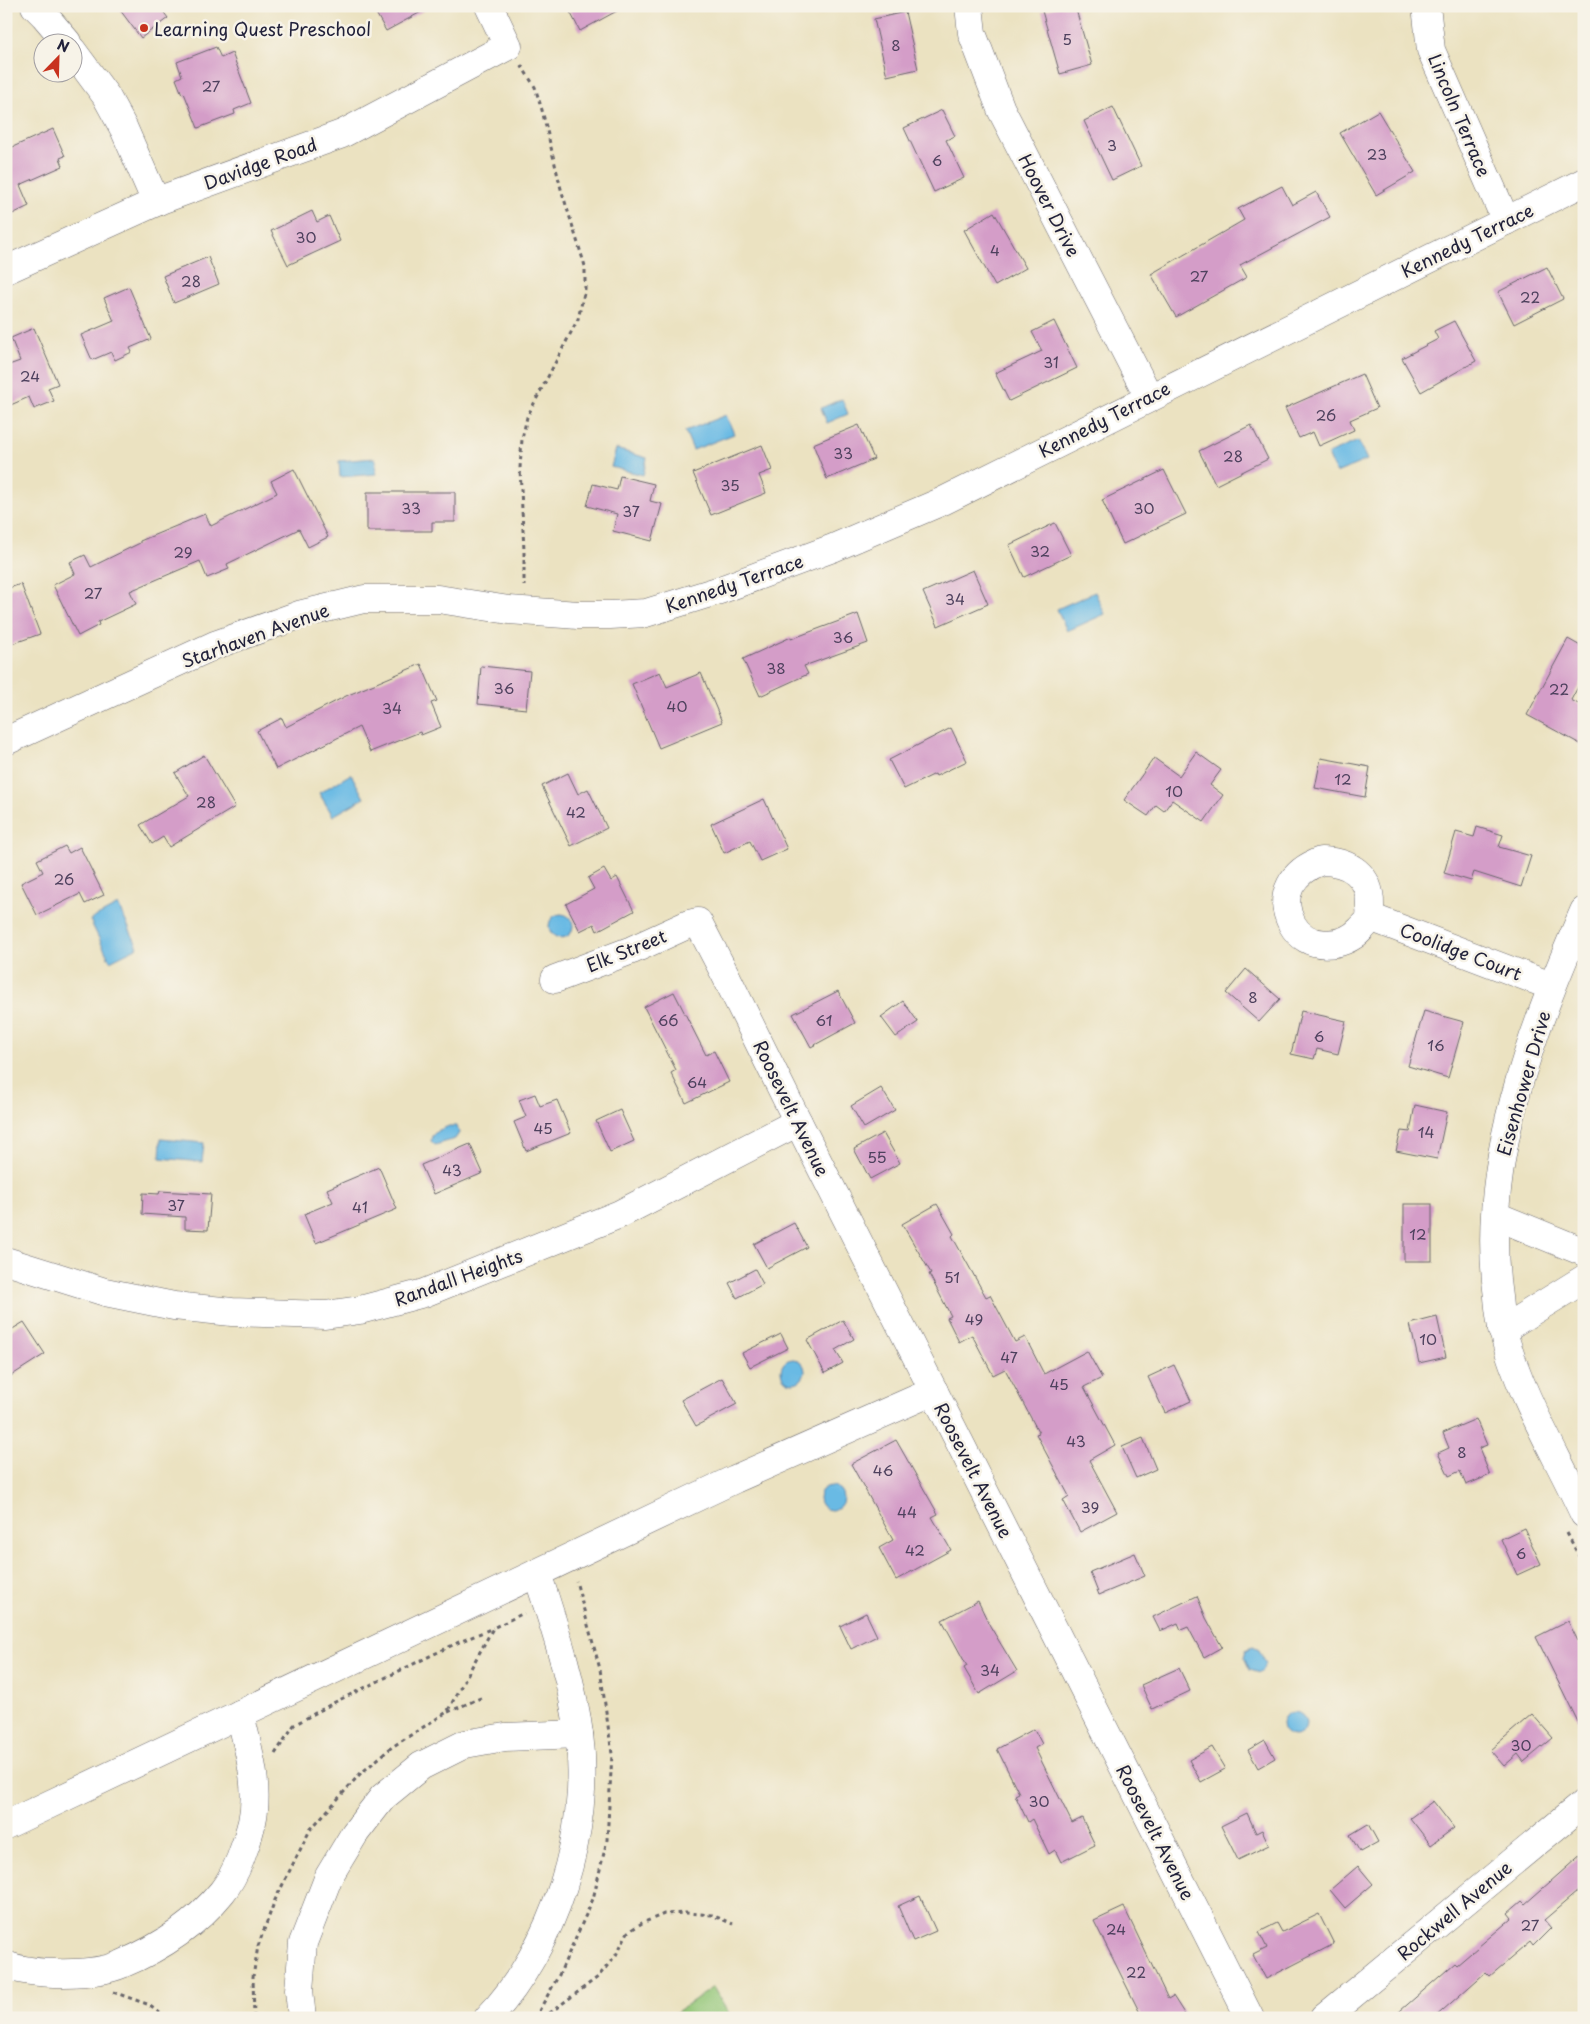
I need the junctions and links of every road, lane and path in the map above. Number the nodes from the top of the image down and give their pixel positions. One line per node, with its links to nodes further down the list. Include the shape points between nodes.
1 (35, 6): 5 (street)
2 (489, 6): 6 (street)
3 (969, 6): 12 (street, Hoover Drive, via 972,33 1001,109)
4 (1426, 6): 10 (street, Lincoln Terrace, via 1431,50)
5 (58, 32)
6 (508, 46): 9 (street, Davidge Road, via 342,134); 13 (path, via 535,88 540,102 561,189 585,266 585,289 578,319 528,417 522,439)
7 (82, 64): 9 (street, via 106,96 124,129)
8 (1584, 182): 10 (street, Kennedy Terrace)
9 (156, 202): 11 (street, Davidge Road)
10 (1506, 221): 12 (street, Kennedy Terrace)
11 (6, 270)
12 (1149, 397): 14 (street, Kennedy Terrace, via 943,500 833,548 720,590 646,613)
13 (524, 612): 14 (street, Starhaven Avenue); 15 (street, Starhaven Avenue, via 438,600 364,599 302,614 215,645)
14 (610, 615)
15 (6, 741)
16 (1584, 911): 20 (street, Eisenhower Drive)
17 (1370, 917): 20 (street, Coolidge Court)
18 (698, 922): 19 (street, Elk Street); 21 (street, Roosevelt Avenue)
19 (555, 979)
20 (1551, 986): 22 (street, Eisenhower Drive, via 1517,1090 1502,1154)
21 (798, 1122): 24 (street, Randall Heights, via 620,1214 424,1293 360,1310 325,1315 232,1312 174,1306 105,1292); 27 (street, Roosevelt Avenue)
22 (1496, 1216): 23 (street); 26 (street, Eisenhower Drive, via 1493,1248)
23 (1584, 1252)
24 (6, 1261)
25 (1584, 1279): 26 (street)
26 (1502, 1330): 28 (street, Eisenhower Drive, via 1528,1404)
27 (934, 1391): 29 (street, via 735,1479); 45 (street, Roosevelt Avenue)
28 (1584, 1514)
29 (537, 1573): 34 (street); 35 (street, via 564,1657)
30 (575, 1577): 43 (path, via 600,1670 612,1754 607,1840 593,1899 559,1975)
31 (493, 1628): 36 (path, via 335,1702 294,1725)
32 (483, 1697): 33 (path)
33 (447, 1712)
34 (240, 1714): 38 (street); 40 (street, via 252,1766 253,1813 240,1860 223,1890 178,1934 120,1965 84,1972 49,1973)
35 (579, 1734): 41 (street, via 505,1737 465,1744 421,1766 383,1797 355,1833 330,1876 303,1943 298,1990); 42 (street, via 582,1769 577,1818 563,1888 550,1923 517,1983)
36 (273, 1759)
37 (1584, 1803): 46 (street, Rockwell Avenue)
38 (6, 1825)
39 (734, 1924): 44 (path, via 712,1915 686,1912 664,1914 642,1923 628,1932 616,1955 598,1977)
40 (6, 1965)
41 (302, 2018)
42 (488, 2018)
43 (535, 2018)
44 (543, 2018)
45 (1250, 2018)
46 (1324, 2018)

